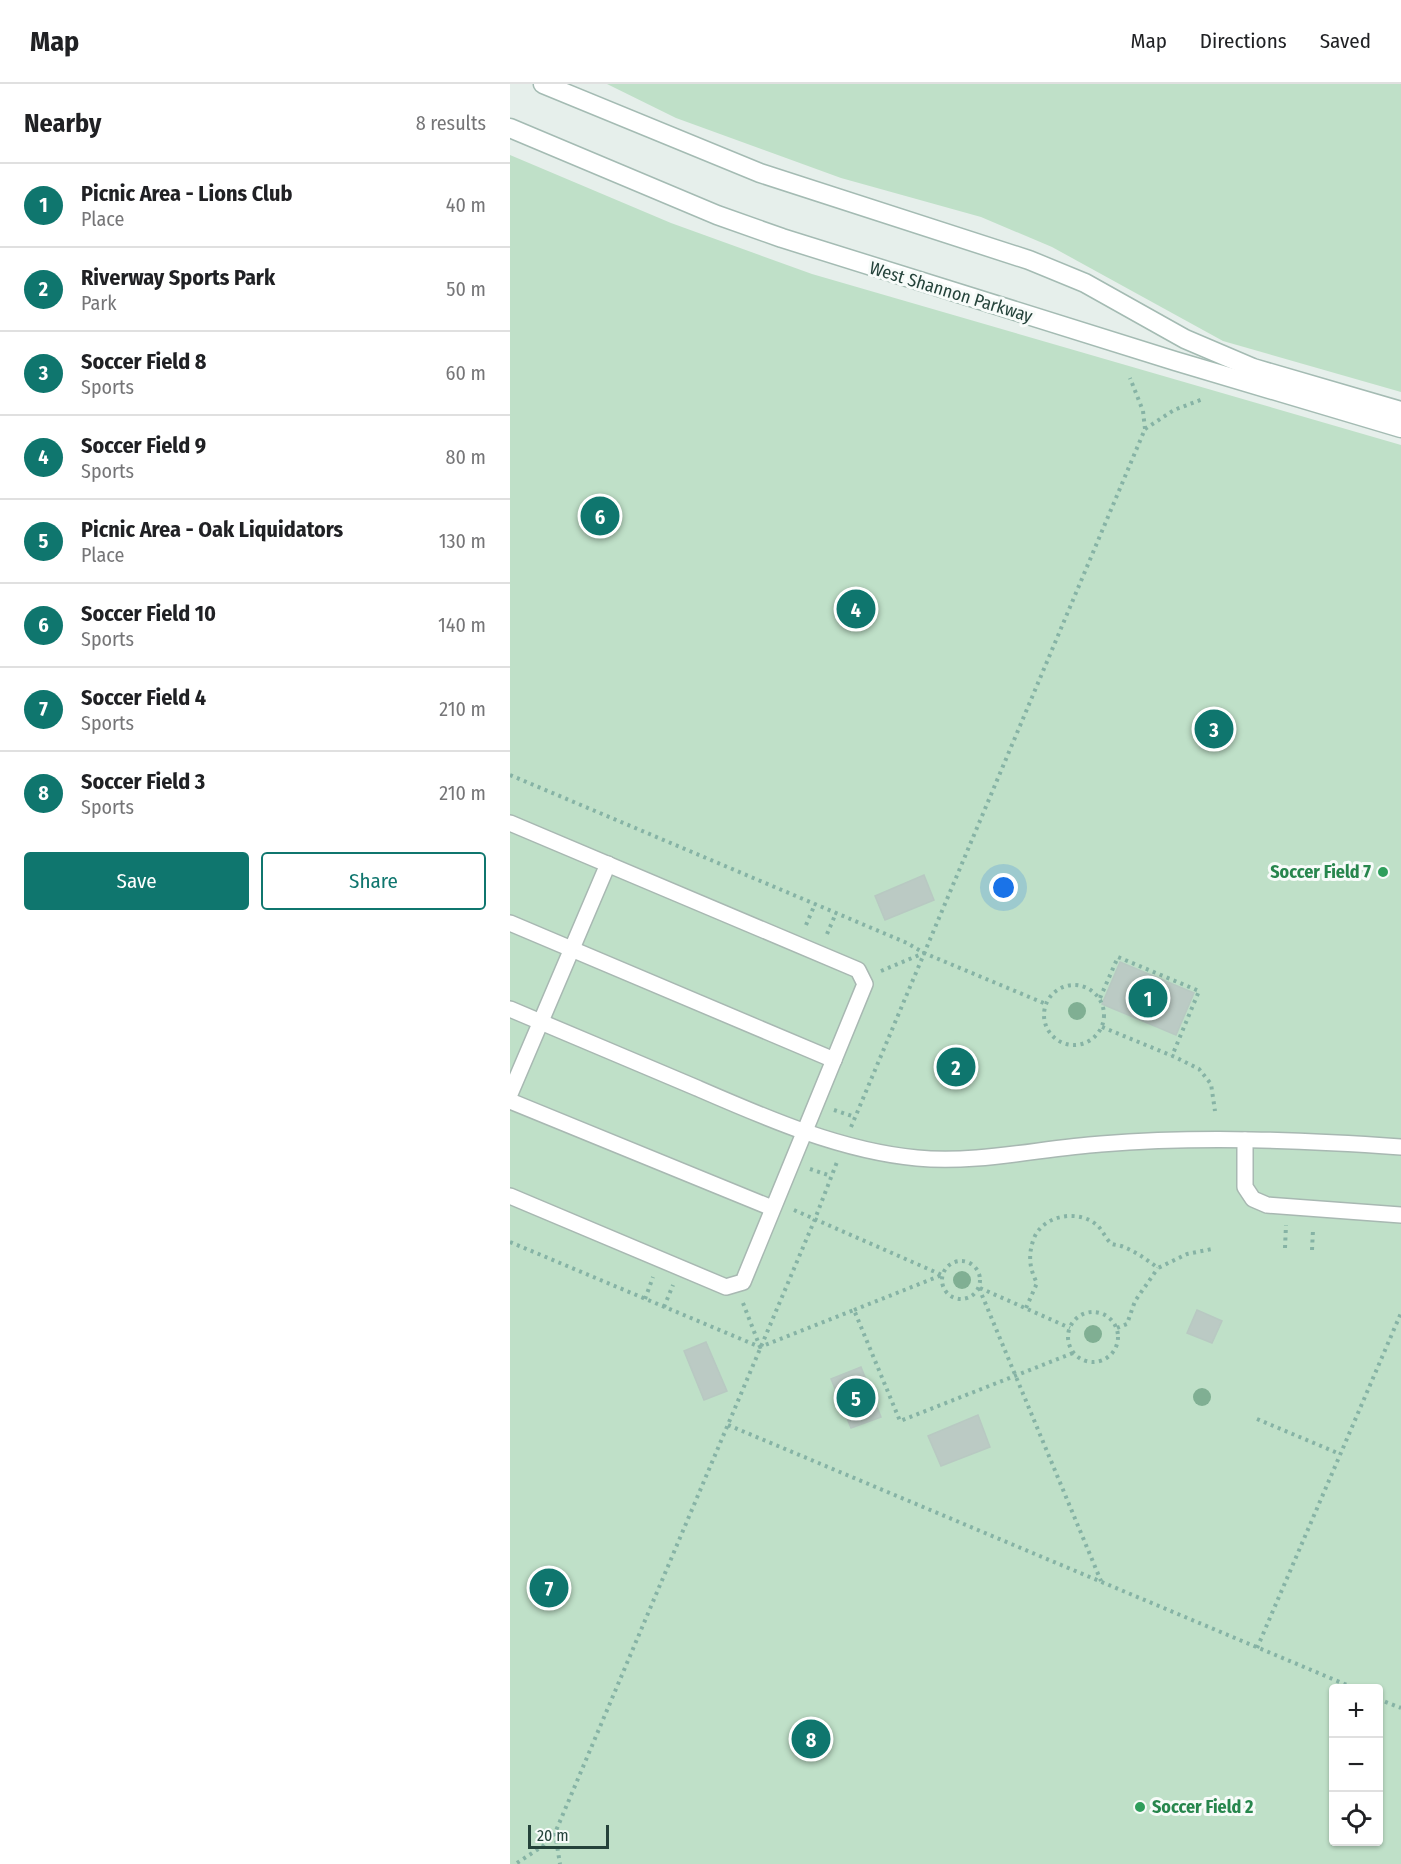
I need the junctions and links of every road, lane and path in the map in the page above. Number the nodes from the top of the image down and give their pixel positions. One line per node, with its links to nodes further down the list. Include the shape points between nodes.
1 (543, 84): 5 (street, via 760,173 1029,260 1085,283 1185,339 1254,368)
2 (510, 128): 6 (street, West Shannon Parkway, via 717,215 792,241)
3 (1130, 378): 7 (path, via 1143,411)
4 (1203, 399): 7 (path, via 1174,410)
5 (1401, 411)
6 (1401, 428)
7 (1145, 429): 13 (path)
8 (510, 775): 13 (path)
9 (510, 823): 10 (lane)
10 (608, 864): 12 (lane); 14 (lane, via 858,970)
11 (510, 923): 12 (lane)
12 (572, 950): 18 (lane); 21 (lane)
13 (924, 953): 14 (path); 16 (path); 26 (path)
14 (862, 978): 21 (lane, via 865,984)
15 (1100, 998): 16 (path, via 1086,987 1067,986 1058,989); 19 (path, via 1104,1010); 20 (path, via 1118,957 1199,991)
16 (1046, 1004): 19 (path, via 1045,1023 1049,1032 1064,1043 1084,1044)
17 (510, 1009): 18 (lane)
18 (541, 1022): 22 (lane); 28 (lane)
19 (1102, 1027): 20 (path)
20 (1172, 1056): 25 (path, via 1198,1069 1211,1084)
21 (834, 1060): 28 (lane)
22 (510, 1094)
23 (510, 1101): 35 (lane)
24 (834, 1110): 26 (path)
25 (1215, 1111)
26 (855, 1117): 27 (path)
27 (850, 1130)
28 (805, 1132): 29 (lane, via 863,1149 918,1159 1100,1144); 35 (lane)
29 (1245, 1140): 30 (lane); 36 (lane, via 1245,1187 1253,1199 1267,1205)
30 (1401, 1147)
31 (838, 1159): 33 (path)
32 (809, 1169): 33 (path)
33 (831, 1176): 37 (path)
34 (510, 1196): 42 (lane, via 726,1287)
35 (772, 1208): 42 (lane, via 743,1282)
36 (1401, 1215)
37 (815, 1219): 41 (path); 49 (path)
38 (510, 1242): 49 (path)
39 (1212, 1249): 40 (path, via 1172,1259)
40 (1158, 1268): 44 (path, via 1132,1251 1110,1243 1096,1224 1083,1217 1055,1218 1035,1235 1030,1260 1037,1283); 48 (path, via 1135,1301 1127,1324)
41 (942, 1275): 43 (path, via 946,1293 958,1300 971,1298); 43 (path, via 955,1262 968,1262 980,1275); 45 (path)
42 (735, 1284): 49 (path)
43 (979, 1288): 44 (path); 51 (path)
44 (1026, 1308): 47 (path)
45 (854, 1310): 49 (path); 51 (path, via 900,1421)
46 (1401, 1313): 54 (path)
47 (1070, 1328): 48 (path, via 1081,1315 1098,1312 1113,1320); 50 (path, via 1069,1345)
48 (1117, 1328): 50 (path, via 1118,1344 1102,1361 1087,1362)
49 (760, 1347): 53 (path)
50 (1073, 1353): 51 (path)
51 (1016, 1375): 55 (path)
52 (1257, 1419): 54 (path)
53 (728, 1425): 55 (path); 60 (path)
54 (1340, 1454): 56 (path)
55 (1101, 1582): 56 (path)
56 (1257, 1648): 57 (path)
57 (1342, 1684)
58 (1383, 1701): 59 (path)
59 (1401, 1708)
60 (555, 1833): 61 (path); 62 (path)
61 (517, 1863)
62 (560, 1864)

